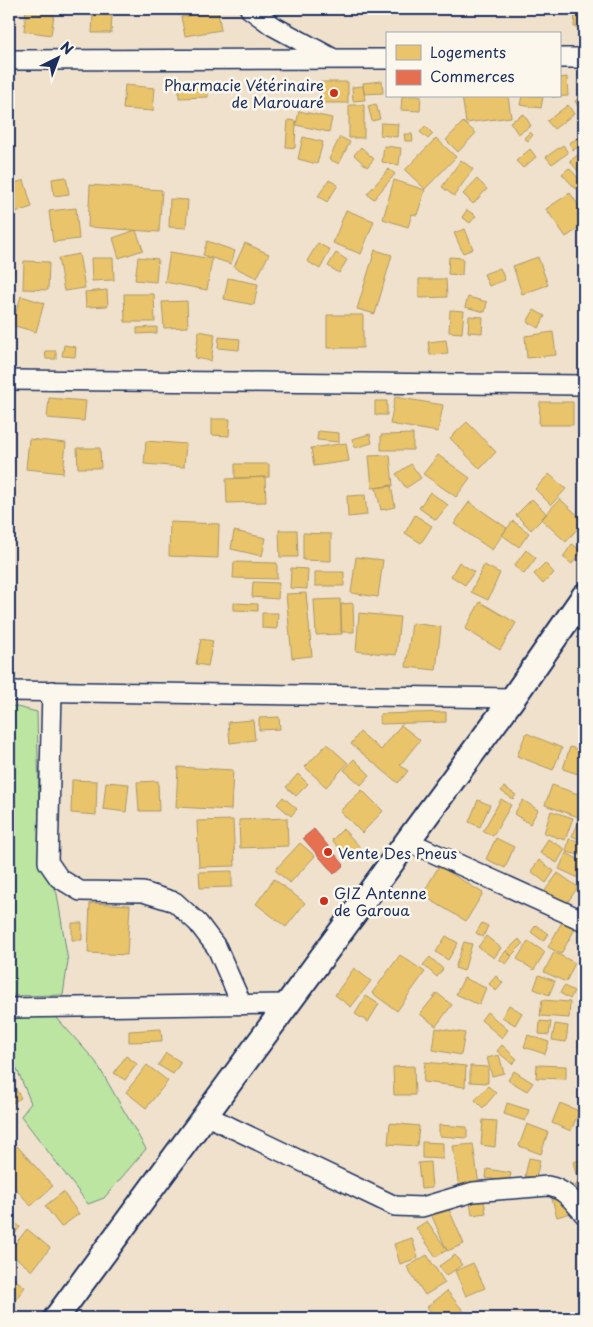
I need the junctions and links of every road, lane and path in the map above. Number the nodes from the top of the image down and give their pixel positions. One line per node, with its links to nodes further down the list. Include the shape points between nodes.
1 (250, 9): 3 (street, via 273,26)
2 (560, 58): 5 (street)
3 (333, 59): 4 (street); 6 (street)
4 (386, 59)
5 (584, 59)
6 (9, 60)
7 (9, 380): 8 (street)
8 (584, 386)
9 (584, 596): 12 (street)
10 (9, 691): 11 (street)
11 (52, 691): 12 (street); 16 (street, via 48,862 59,878 80,891 143,892 175,902 198,923 217,948)
12 (513, 698): 13 (street)
13 (407, 841): 14 (street); 15 (street)
14 (584, 921)
15 (286, 1004): 16 (street); 18 (street)
16 (242, 1005): 17 (street)
17 (9, 1008)
18 (205, 1115): 19 (street, via 395,1206 422,1207 473,1192 548,1186 559,1188); 20 (street)
19 (584, 1214)
20 (56, 1318)

